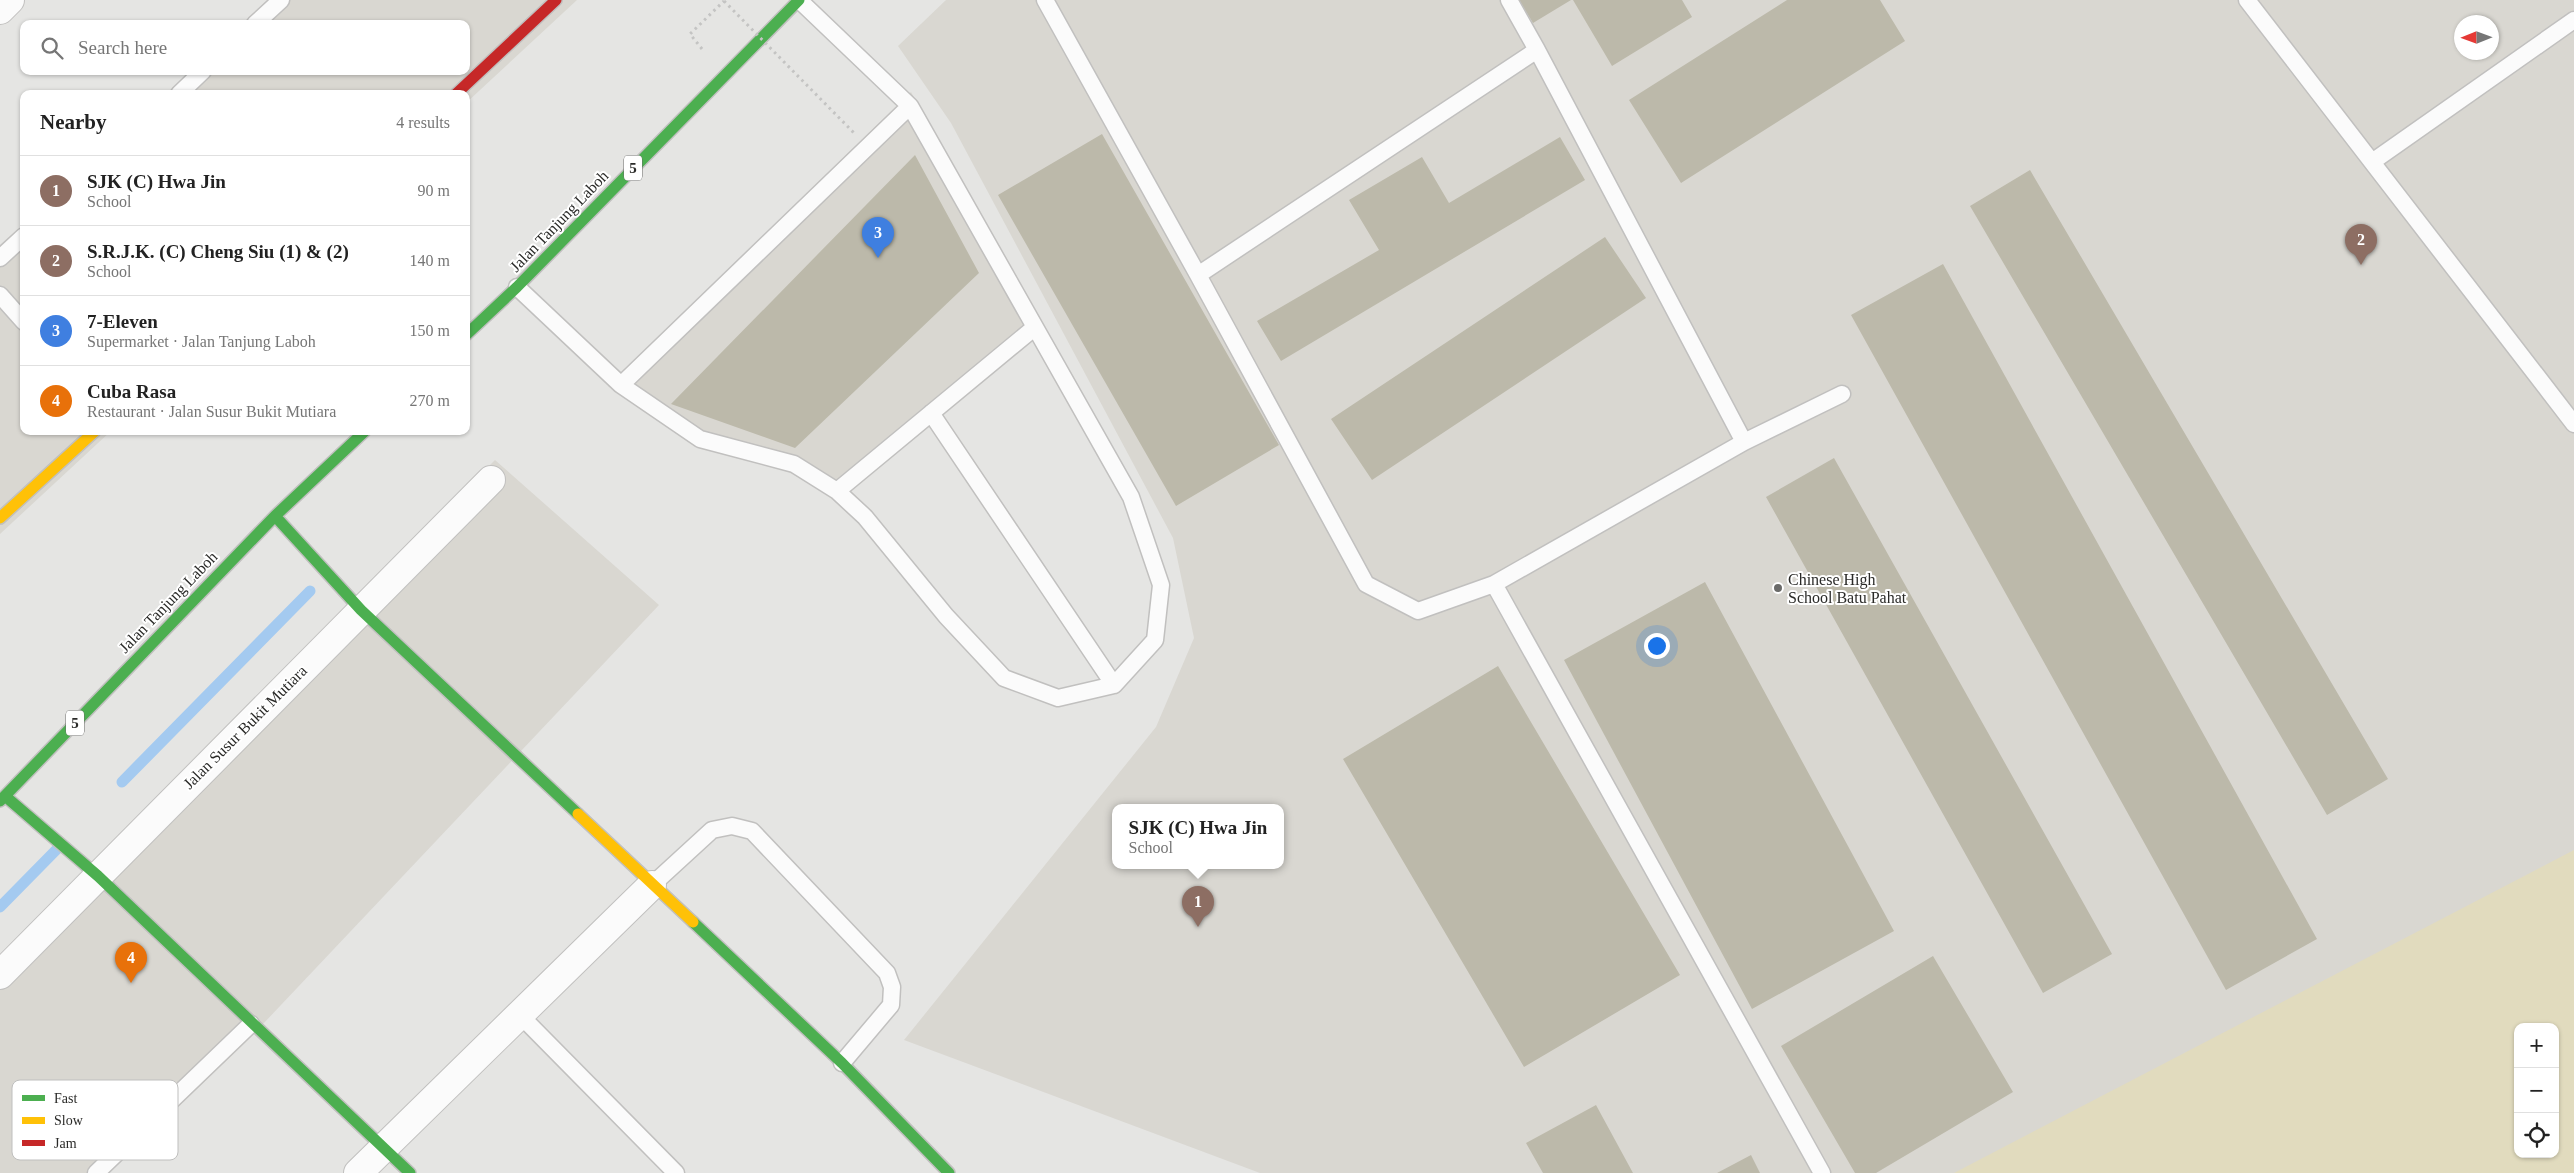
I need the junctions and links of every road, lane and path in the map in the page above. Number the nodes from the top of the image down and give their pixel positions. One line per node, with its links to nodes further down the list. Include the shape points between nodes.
1 (10, 0): 9 (street)
2 (281, 0): 10 (lane)
3 (556, 0): 16 (main road)
4 (799, 0): 17 (lane); 23 (main road, Jalan Tanjung Laboh / 5)
5 (1045, 0): 22 (lane)
6 (1509, 0): 13 (lane)
7 (2247, 0): 19 (lane)
8 (724, 1): 12 (path); 18 (path, bridge)
9 (0, 10)
10 (259, 20)
11 (2574, 20): 19 (lane)
12 (690, 34)
13 (1536, 50): 22 (lane); 34 (lane)
14 (199, 75): 15 (lane)
15 (182, 90)
16 (460, 90)
17 (910, 106): 26 (lane); 28 (lane)
18 (856, 135)
19 (2372, 162): 31 (lane)
20 (20, 240): 21 (lane)
21 (0, 258)
22 (1198, 275): 39 (lane, via 1366,584 1418,611)
23 (517, 287): 27 (main road, Jalan Tanjung Laboh / 5); 28 (lane)
24 (0, 295): 25 (lane)
25 (20, 318)
26 (1034, 328): 30 (lane); 41 (lane, via 1131,497 1161,585 1155,640)
27 (470, 331)
28 (620, 385): 36 (lane, via 700,439 794,464)
29 (1842, 394): 34 (lane)
30 (931, 413): 36 (lane); 41 (lane)
31 (2574, 424)
32 (91, 435): 38 (main road)
33 (361, 435): 37 (main road, Jalan Tanjung Laboh / 5)
34 (1744, 442): 39 (lane)
35 (491, 480): 40 (street, Jalan Susur Bukit Mutiara)
36 (837, 491): 41 (lane, via 865,517 946,616 1004,678 1058,698)
37 (276, 516): 40 (main road); 42 (main road, Jalan Tanjung Laboh / 5)
38 (0, 518)
39 (1494, 584): 57 (lane)
40 (361, 610): 43 (street, Jalan Susur Bukit Mutiara); 44 (main road)
41 (1114, 685)
42 (2, 799): 43 (main road, via 45,829)
43 (98, 876): 45 (street, Jalan Susur Bukit Mutiara); 47 (main road)
44 (652, 885): 46 (street); 48 (main road); 48 (lane, via 712,830 732,826 752,831 888,973 892,987 890,1005)
45 (0, 975)
46 (518, 1014): 50 (street); 55 (lane)
47 (250, 1024): 49 (lane); 50 (main road)
48 (842, 1063): 56 (main road)
49 (178, 1094)
50 (384, 1148): 53 (street); 54 (main road)
51 (109, 1160): 52 (lane)
52 (96, 1173)
53 (358, 1173)
54 (410, 1173)
55 (676, 1173)
56 (949, 1173)
57 (1822, 1173)

